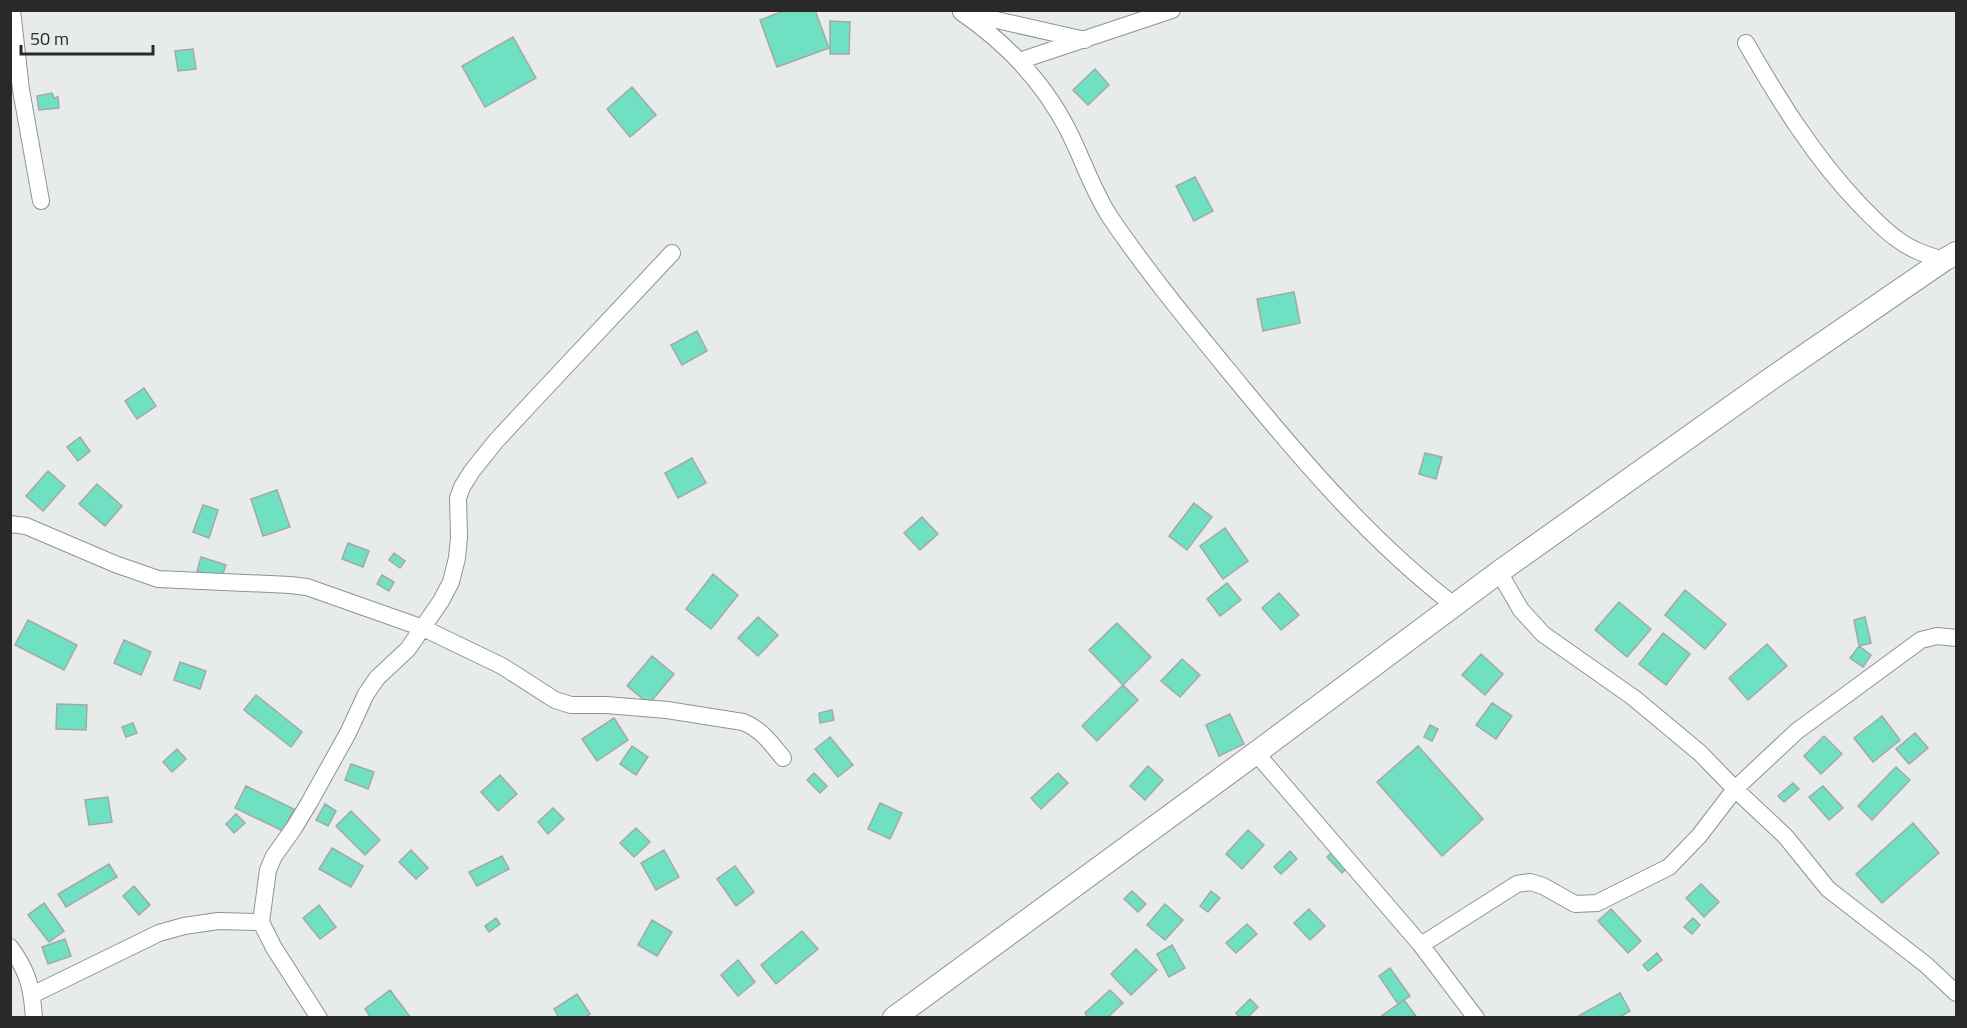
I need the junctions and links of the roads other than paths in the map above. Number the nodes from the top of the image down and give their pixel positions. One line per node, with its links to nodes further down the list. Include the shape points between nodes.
1 (12, 10): 7 (street, via 21,90)
2 (959, 11): 4 (street); 6 (street)
3 (1168, 11): 4 (street)
4 (1086, 40): 6 (street)
5 (1746, 43): 9 (street, via 1819,159 1839,183 1897,239 1920,253)
6 (1019, 61): 12 (street, via 1036,79 1068,129 1108,214 1215,354 1354,515 1390,552)
7 (41, 201)
8 (672, 253): 13 (street, via 472,471 458,498 459,537 451,582)
9 (1950, 256): 11 (street)
10 (10, 524): 13 (street, via 26,526 158,579 307,587)
11 (1499, 572): 12 (street); 17 (street, via 1521,610 1543,634 1635,698 1700,753)
12 (1455, 606): 15 (street)
13 (423, 628): 16 (street, via 502,666 555,700 571,705 668,710 743,722 763,734); 18 (street, via 366,694 314,793 274,856 268,870)
14 (1956, 638): 17 (street, via 1937,636 1921,640 1797,731)
15 (1256, 753): 19 (street); 25 (street)
16 (783, 758)
17 (1735, 789): 19 (street, via 1669,867 1597,903 1575,904 1543,886 1517,884); 21 (street, via 1786,837 1828,890 1925,964)
18 (261, 922): 22 (street, via 218,921 159,933); 24 (street)
19 (1421, 945): 26 (street)
20 (10, 947): 22 (street, via 27,974)
21 (1956, 993)
22 (32, 995): 23 (street)
23 (34, 1017)
24 (319, 1017)
25 (894, 1017)
26 (1476, 1017)

